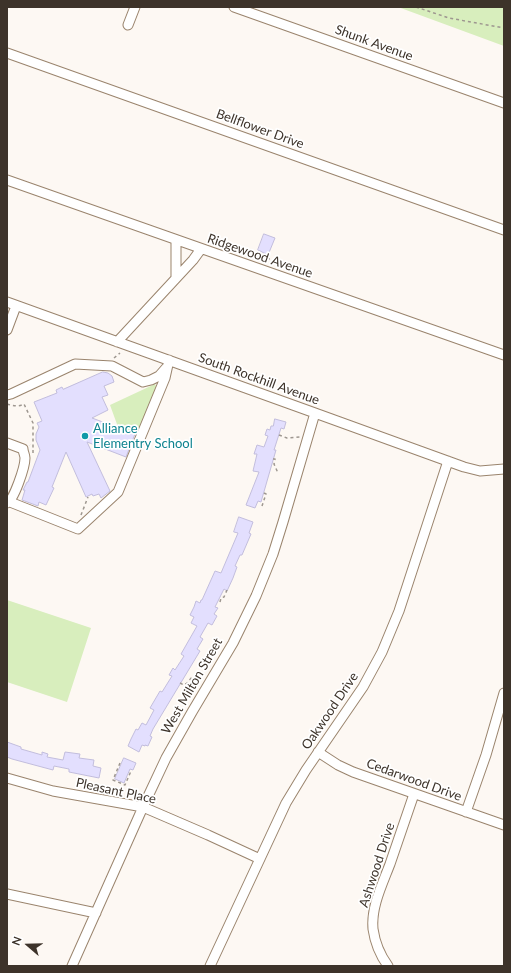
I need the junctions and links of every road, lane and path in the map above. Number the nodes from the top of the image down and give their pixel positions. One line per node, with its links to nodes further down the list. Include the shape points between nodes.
1 (135, 7): 4 (street)
2 (234, 7): 7 (street, Shunk Avenue)
3 (416, 7): 5 (path, via 449,18)
4 (128, 25)
5 (504, 28)
6 (7, 53): 9 (street, Bellflower Drive)
7 (504, 103)
8 (7, 180): 10 (street, Ridgewood Avenue)
9 (504, 230)
10 (176, 240): 11 (street, Ridgewood Avenue); 14 (street)
11 (201, 249): 14 (street); 20 (street, Ridgewood Avenue)
12 (267, 258): 13 (path)
13 (270, 259)
14 (176, 278): 18 (street)
15 (7, 302): 16 (street, South Rockhill Avenue)
16 (16, 306): 17 (street); 18 (street, South Rockhill Avenue)
17 (7, 330)
18 (117, 342): 21 (street, South Rockhill Avenue)
19 (120, 353): 22 (path)
20 (504, 355)
21 (169, 360): 23 (street, via 162,372 143,382 112,366 74,364); 25 (street, South Rockhill Avenue); 38 (street, via 165,378 118,492 78,529)
22 (110, 361)
23 (7, 395)
24 (7, 404): 30 (path, via 24,404 33,424)
25 (315, 413): 33 (street, South Rockhill Avenue); 51 (street, West Milton Street, via 273,554 256,596 233,643 179,735)
26 (279, 435): 27 (path, via 287,438)
27 (300, 437)
28 (7, 443): 38 (street, via 23,449 25,457)
29 (28, 444): 30 (path)
30 (33, 447): 31 (path)
31 (33, 454)
32 (273, 459): 35 (path)
33 (448, 462): 34 (street, South Rockhill Avenue, via 480,471); 46 (street, Oakwood Drive, via 391,632 363,687)
34 (504, 468)
35 (278, 473)
36 (264, 493): 39 (path, via 266,494)
37 (88, 497): 40 (path)
38 (8, 502)
39 (262, 506)
40 (80, 517)
41 (226, 590): 42 (path)
42 (220, 602)
43 (193, 676): 44 (path, via 184,685)
44 (180, 683)
45 (504, 693): 52 (street)
46 (318, 752): 50 (street, Cedarwood Drive, via 353,772); 54 (street, Oakwood Drive, via 286,803)
47 (120, 763): 48 (path, via 113,780 125,785)
48 (131, 771)
49 (7, 778): 51 (street, Pleasant Place, via 53,791)
50 (414, 794): 52 (street, Cedarwood Drive); 59 (street, Ashwood Drive, via 378,896 373,918 377,946)
51 (143, 807): 54 (street, Pleasant Place); 56 (street, West Milton Street)
52 (466, 812): 53 (street, Cedarwood Drive)
53 (504, 825)
54 (260, 859): 58 (street, Oakwood Drive)
55 (7, 894): 56 (street)
56 (96, 913): 57 (street, West Milton Street)
57 (72, 966)
58 (210, 966)
59 (388, 966)

